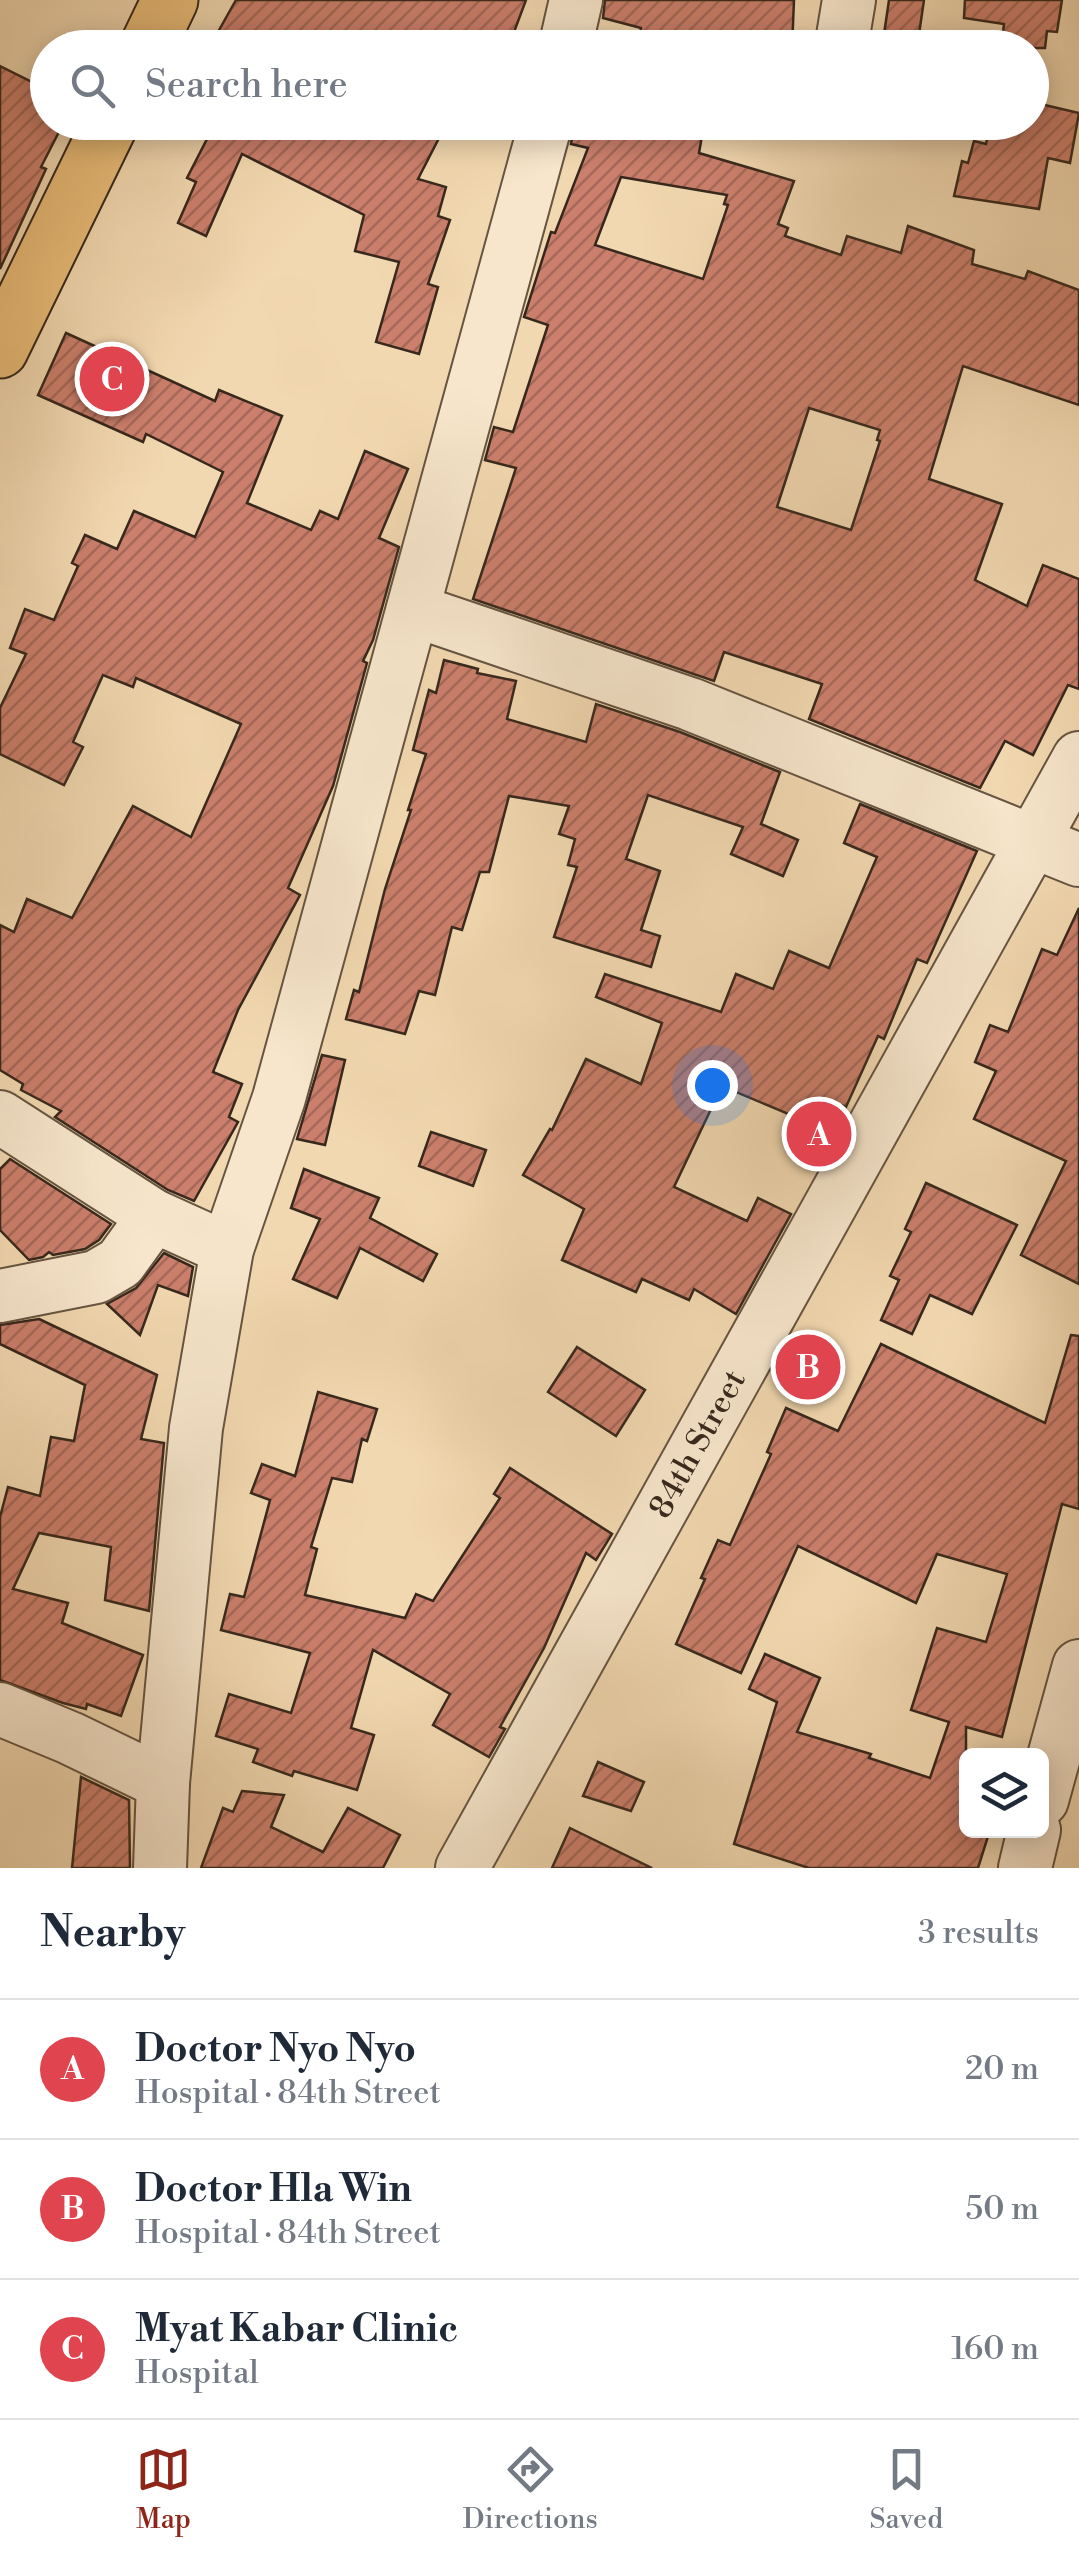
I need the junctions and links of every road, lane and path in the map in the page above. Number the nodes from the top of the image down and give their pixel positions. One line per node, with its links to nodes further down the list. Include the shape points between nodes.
1 (170, 0): 4 (main road)
2 (576, 0): 5 (street)
3 (849, 0): 6 (street)
4 (156, 30)
5 (569, 30)
6 (844, 30)
7 (102, 140): 9 (main road)
8 (541, 140): 10 (street)
9 (0, 350)
10 (413, 610): 12 (street, via 690,704); 16 (street, via 279,1098)
11 (1079, 758): 12 (street, 84th Street)
12 (1032, 840): 13 (street); 24 (street, 84th Street)
13 (1079, 860)
14 (0, 1117): 15 (street)
15 (154, 1216): 16 (street); 17 (street, via 120,1263 96,1277)
16 (228, 1249): 21 (street, via 196,1428)
17 (0, 1296)
18 (1079, 1666): 20 (street)
19 (0, 1709): 21 (street)
20 (1049, 1775)
21 (163, 1784): 23 (street)
22 (1032, 1838): 25 (street)
23 (160, 1868)
24 (462, 1868)
25 (1024, 1868)

